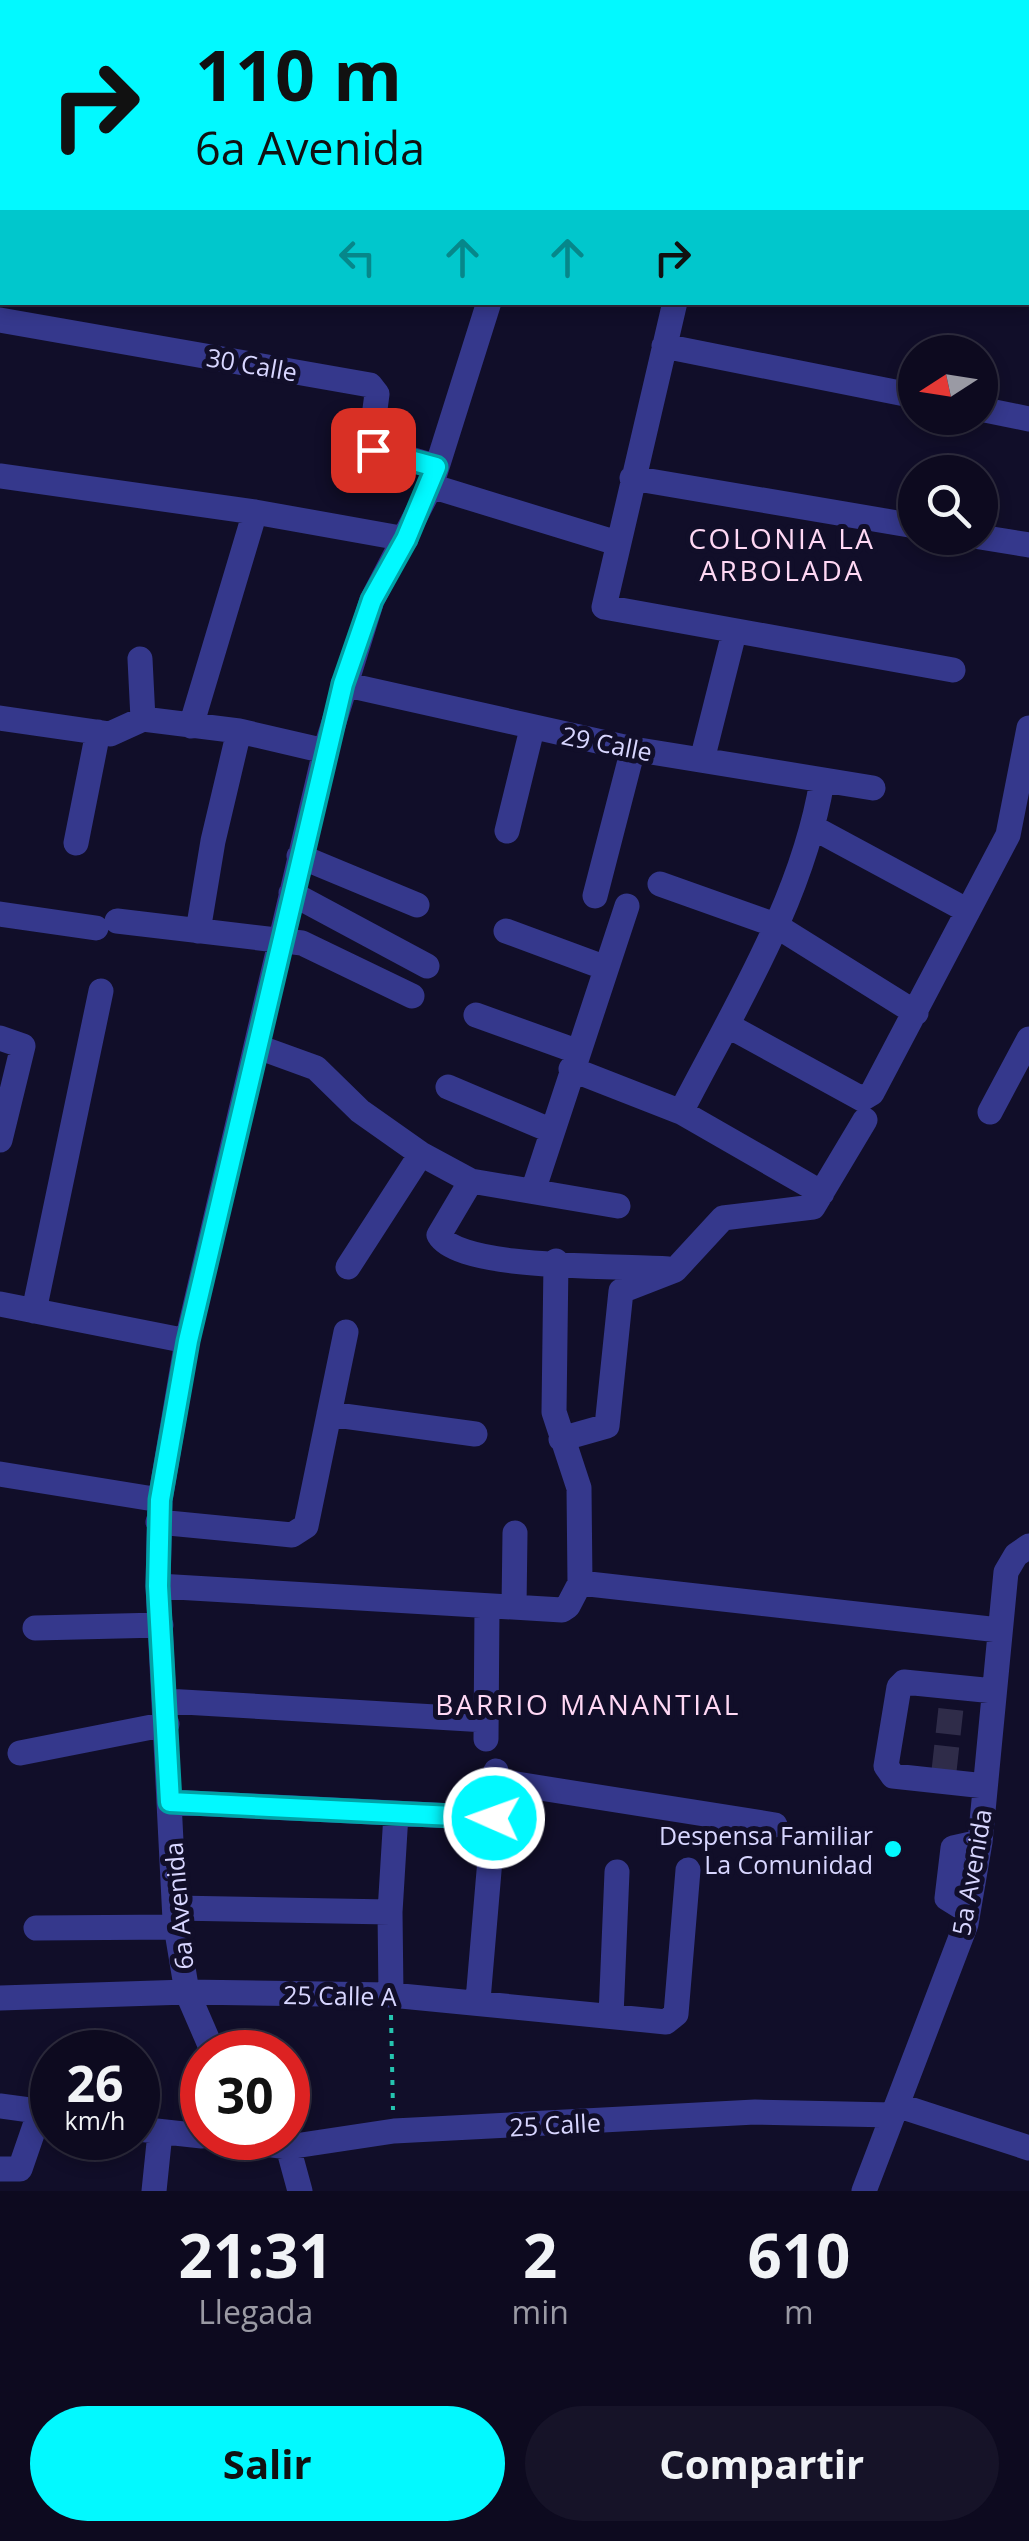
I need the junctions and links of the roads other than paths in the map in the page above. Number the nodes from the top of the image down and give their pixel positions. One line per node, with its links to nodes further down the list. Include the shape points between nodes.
1 (488, 305): 9 (street, 6a Avenida)
2 (673, 305): 4 (street)
3 (0, 320): 9 (street, 30 Calle, via 370,384 377,394 370,447)
4 (664, 346): 5 (street); 10 (street)
5 (898, 393)
6 (998, 412): 7 (street)
7 (1029, 418)
8 (0, 476): 11 (street)
9 (434, 476): 13 (street, 6a Avenida); 15 (street, 30 Calle)
10 (632, 478): 12 (street); 15 (street)
11 (256, 512): 13 (street); 23 (street)
12 (898, 523)
13 (406, 539): 20 (street, 6a Avenida, via 372,600)
14 (998, 540): 16 (street)
15 (617, 543): 17 (street, via 602,600 612,612)
16 (1029, 545)
17 (734, 633): 19 (street); 30 (street)
18 (140, 660): 22 (street)
19 (954, 670)
20 (343, 684): 25 (street, 29 Calle); 29 (street, 6a Avenida)
21 (0, 718): 27 (street)
22 (143, 719): 23 (street); 27 (street, via 116,733)
23 (190, 726): 26 (street)
24 (1029, 728): 35 (street)
25 (532, 729): 28 (street, 29 Calle); 34 (street)
26 (239, 730): 29 (street); 46 (street)
27 (98, 732): 36 (street)
28 (633, 749): 30 (street, 29 Calle); 40 (street)
29 (324, 751): 37 (street, 6a Avenida)
30 (702, 760): 31 (street, 29 Calle)
31 (822, 781): 32 (street, 29 Calle); 33 (street)
32 (873, 788)
33 (814, 828): 43 (street); 45 (street)
34 (507, 831)
35 (1018, 836): 43 (street)
36 (76, 843)
37 (299, 856): 39 (street, 6a Avenida); 41 (street)
38 (660, 884): 45 (street)
39 (291, 894): 48 (street, 6a Avenida); 49 (street)
40 (596, 896)
41 (418, 905)
42 (627, 906): 50 (street)
43 (968, 911): 53 (street)
44 (0, 914): 46 (street)
45 (775, 925): 53 (street); 55 (street)
46 (198, 931): 48 (street)
47 (506, 931): 50 (street)
48 (280, 944): 52 (street, via 302,942); 58 (street, 6a Avenida)
49 (428, 966)
50 (606, 968): 59 (street)
51 (101, 991): 75 (street)
52 (412, 996)
53 (916, 1013): 61 (street)
54 (476, 1015): 59 (street)
55 (726, 1025): 61 (street, via 862,1099); 62 (street)
56 (0, 1038): 65 (street, via 23,1046)
57 (1029, 1039): 63 (street)
58 (258, 1047): 66 (street, via 316,1068); 77 (street, 6a Avenida)
59 (574, 1060): 62 (street); 64 (street)
60 (448, 1087): 64 (street)
61 (867, 1109): 69 (street)
62 (682, 1112): 69 (street)
63 (990, 1112)
64 (552, 1131): 68 (street)
65 (0, 1140)
66 (421, 1154): 67 (street); 72 (street)
67 (470, 1182): 68 (street); 71 (street, via 440,1240 482,1258)
68 (534, 1191): 70 (street)
69 (822, 1193): 73 (street, via 805,1210 723,1218)
70 (618, 1206)
71 (556, 1261): 73 (street); 80 (street, via 554,1412)
72 (348, 1268)
73 (675, 1270): 80 (street, via 621,1291 609,1421 603,1430)
74 (0, 1304): 75 (street)
75 (34, 1311): 77 (street)
76 (346, 1332): 78 (street)
77 (188, 1341): 82 (street, 6a Avenida)
78 (329, 1414): 79 (street); 82 (street, via 306,1526 292,1535)
79 (475, 1434)
80 (561, 1438): 86 (street, via 579,1488)
81 (0, 1474): 82 (street)
82 (159, 1511): 85 (street, 6a Avenida)
83 (515, 1533): 88 (street)
84 (1029, 1546): 91 (street, 5a Avenida, via 1006,1572)
85 (158, 1586): 87 (street); 89 (street, 6a Avenida)
86 (574, 1595): 88 (street, via 562,1610); 91 (street)
87 (486, 1607): 88 (street); 93 (street, via 486,1730)
88 (514, 1608)
89 (161, 1625): 90 (street); 93 (street, 6a Avenida)
90 (35, 1628)
91 (999, 1630): 92 (street, 5a Avenida)
92 (994, 1691): 95 (street, 5a Avenida); 95 (street, via 952,1693 912,1681 898,1686 886,1766 894,1776)
93 (166, 1713): 94 (street); 96 (street, 6a Avenida)
94 (20, 1753)
95 (985, 1786): 113 (street, 5a Avenida, via 968,1911)
96 (170, 1802): 97 (street); 103 (street, 6a Avenida)
97 (396, 1814): 98 (street); 102 (street)
98 (494, 1818): 99 (street, via 497,1776); 108 (street)
99 (775, 1825)
100 (688, 1870): 109 (street, 25 Calle A, via 676,2014 666,2022)
101 (617, 1872): 109 (street)
102 (390, 1912): 103 (street); 106 (street)
103 (175, 1918): 104 (street); 105 (street, 6a Avenida)
104 (36, 1928)
105 (187, 1992): 106 (street, 25 Calle A); 107 (street, 25 Calle A); 110 (street, 6a Avenida)
106 (391, 1995): 108 (street, 25 Calle A)
107 (0, 1998)
108 (478, 2000): 109 (street, 25 Calle A)
109 (611, 2016)
110 (203, 2030)
111 (0, 2106): 112 (street)
112 (30, 2110)
113 (895, 2110): 114 (street, 25 Calle, via 394,2131); 116 (street, 25 Calle); 122 (street, 5a Avenida)
114 (310, 2144)
115 (30, 2147): 119 (street, via 20,2169)
116 (1029, 2148)
117 (151, 2160): 120 (street)
118 (292, 2160): 121 (street)
119 (7, 2170)
120 (154, 2191)
121 (300, 2191)
122 (864, 2191)

